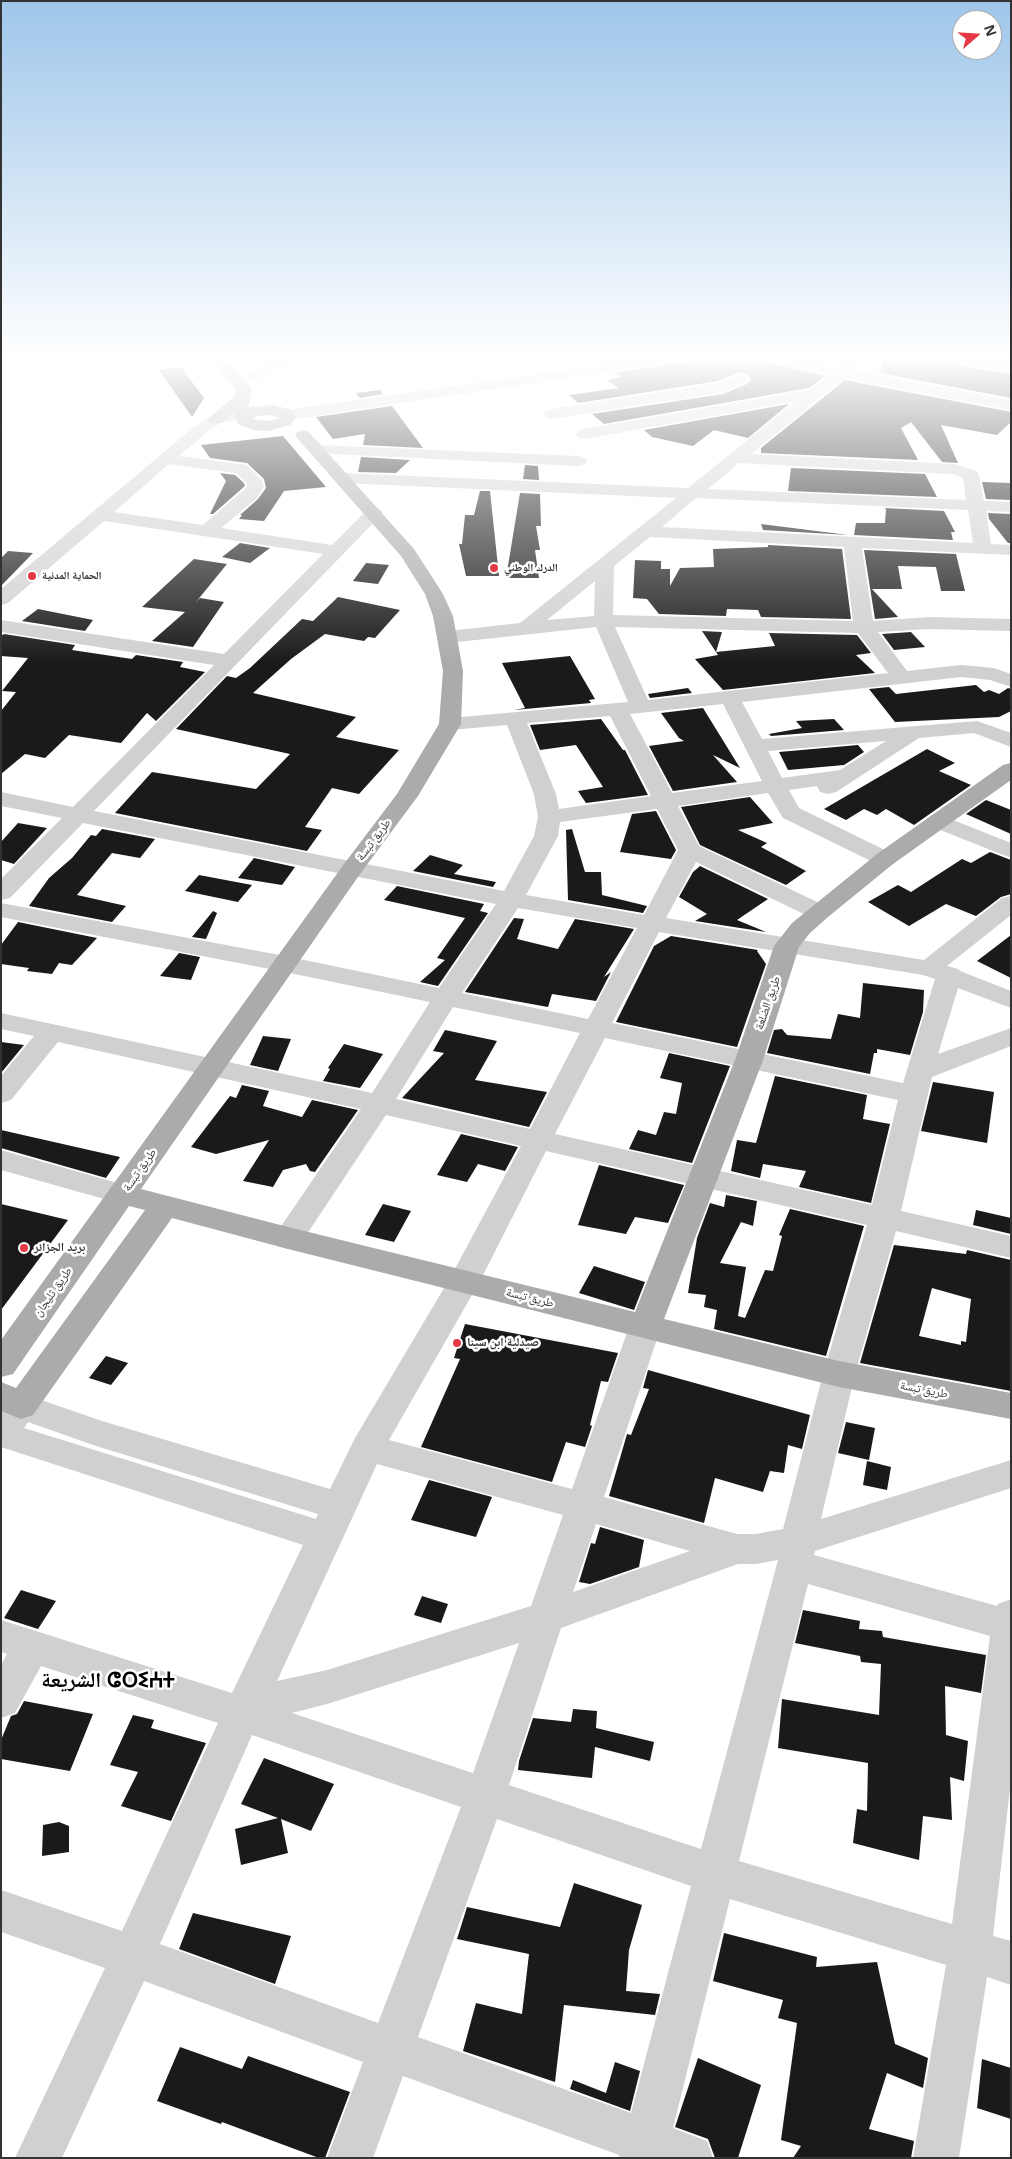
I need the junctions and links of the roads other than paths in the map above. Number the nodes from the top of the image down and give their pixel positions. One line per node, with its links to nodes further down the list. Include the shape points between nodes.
1 (165, 462): 13 (street)
2 (181, 462): 14 (street, via 241,469 254,480 256,487 251,494)
3 (328, 462): 7 (main road, طريق تبسة)
4 (579, 462): 8 (street)
5 (730, 462): 9 (street)
6 (810, 462): 10 (street, via 954,469 971,475)
7 (343, 478): 8 (street); 12 (main road, طريق تبسة)
8 (573, 488): 9 (street)
9 (691, 493): 10 (street); 15 (street)
10 (976, 505): 11 (street); 17 (street)
11 (1011, 507)
12 (374, 513): 19 (street); 27 (main road, طريق تبسة, via 408,553 434,594 444,616)
13 (101, 515): 14 (street); 21 (street)
14 (207, 531): 19 (street)
15 (645, 531): 16 (street); 20 (street)
16 (852, 542): 17 (street); 25 (street)
17 (983, 549): 18 (street)
18 (1011, 550)
19 (336, 551): 28 (street)
20 (605, 564): 22 (street); 26 (street)
21 (1, 600)
22 (603, 621): 25 (street); 26 (street); 32 (street)
23 (1011, 625): 25 (street, via 929,623)
24 (1, 626): 28 (street)
25 (864, 627): 29 (street)
26 (526, 628): 27 (street)
27 (448, 638): 35 (main road, طريق تبسة, via 453,671)
28 (229, 661): 45 (street)
29 (902, 678): 30 (street, via 961,671 994,674); 31 (street)
30 (1011, 681)
31 (730, 698): 32 (street); 38 (street)
32 (642, 707): 33 (street)
33 (617, 710): 34 (street); 43 (street)
34 (515, 719): 35 (street); 46 (street, via 545,794)
35 (450, 724): 51 (main road, طريق تبسة, via 407,796)
36 (916, 732): 37 (street, via 977,727); 38 (street); 40 (street)
37 (1011, 741)
38 (756, 746): 41 (street)
39 (1011, 770): 47 (main road, طريق الضلعة)
40 (844, 776): 41 (street); 44 (street)
41 (776, 787): 43 (street); 44 (street)
42 (1, 798): 45 (street)
43 (665, 802): 46 (street); 48 (street)
44 (791, 813): 50 (street)
45 (79, 815): 51 (street); 52 (street)
46 (549, 818): 53 (street, via 546,836)
47 (938, 821): 49 (street); 50 (main road, طريق الضلعة)
48 (690, 850): 56 (street); 57 (street)
49 (1011, 851)
50 (885, 859): 56 (main road, طريق الضلعة)
51 (352, 870): 53 (street); 59 (main road, طريق تبسة)
52 (1, 893)
53 (511, 900): 57 (street); 61 (street)
54 (1011, 904): 60 (street)
55 (1, 910): 59 (street)
56 (819, 912): 58 (main road, طريق الضلعة)
57 (651, 922): 58 (street); 64 (street)
58 (787, 946): 60 (street); 67 (main road, طريق الضلعة)
59 (285, 964): 61 (street); 68 (main road, طريق تبسة)
60 (939, 971): 62 (street); 69 (street)
61 (446, 997): 64 (street); 71 (street)
62 (1011, 1000)
63 (1, 1021): 65 (street)
64 (597, 1029): 67 (street); 72 (street)
65 (52, 1032): 68 (street); 70 (street)
66 (1011, 1036): 69 (street)
67 (749, 1060): 69 (street); 74 (main road, طريق الضلعة)
68 (213, 1068): 71 (street); 75 (main road, طريق تبسة)
69 (917, 1082): 77 (street)
70 (1, 1094)
71 (379, 1104): 72 (street); 78 (street)
72 (539, 1140): 74 (street); 80 (street)
73 (1, 1160): 75 (street)
74 (704, 1178): 77 (street); 81 (main road, طريق الضلعة)
75 (122, 1194): 76 (main road, طريق تبسة); 82 (main road, طريق ثليجان)
76 (164, 1206): 78 (main road, طريق تبسة); 84 (main road)
77 (884, 1219): 79 (street); 83 (street)
78 (288, 1238): 80 (main road, طريق تبسة)
79 (1011, 1247)
80 (464, 1281): 81 (main road, طريق تبسة); 87 (street)
81 (645, 1327): 83 (main road, طريق تبسة); 90 (street)
82 (1, 1365)
83 (839, 1374): 85 (main road, طريق تبسة); 93 (street)
84 (11, 1400): 86 (street); 89 (street, via 96,1433)
85 (1011, 1406)
86 (1, 1434): 91 (street)
87 (367, 1448): 89 (street); 90 (street)
88 (1011, 1474): 93 (street)
89 (340, 1506): 91 (street)
90 (584, 1506): 92 (street); 94 (street)
91 (325, 1537): 98 (street)
92 (737, 1550): 93 (street); 94 (street)
93 (797, 1553): 95 (street); 100 (street)
94 (545, 1618): 98 (street, via 326,1687); 99 (street)
95 (1010, 1622): 102 (street)
96 (17, 1640): 97 (street); 98 (street)
97 (1, 1701)
98 (246, 1707): 99 (street); 103 (street)
99 (486, 1796): 100 (street); 105 (street)
100 (715, 1874): 102 (street); 106 (street)
101 (1, 1911): 103 (street)
102 (970, 1949): 104 (street); 110 (street)
103 (133, 1956): 105 (street); 107 (street)
104 (1011, 1963)
105 (392, 2050): 106 (street); 108 (street)
106 (644, 2150): 109 (street)
107 (38, 2158)
108 (350, 2158)
109 (690, 2158)
110 (936, 2158)

